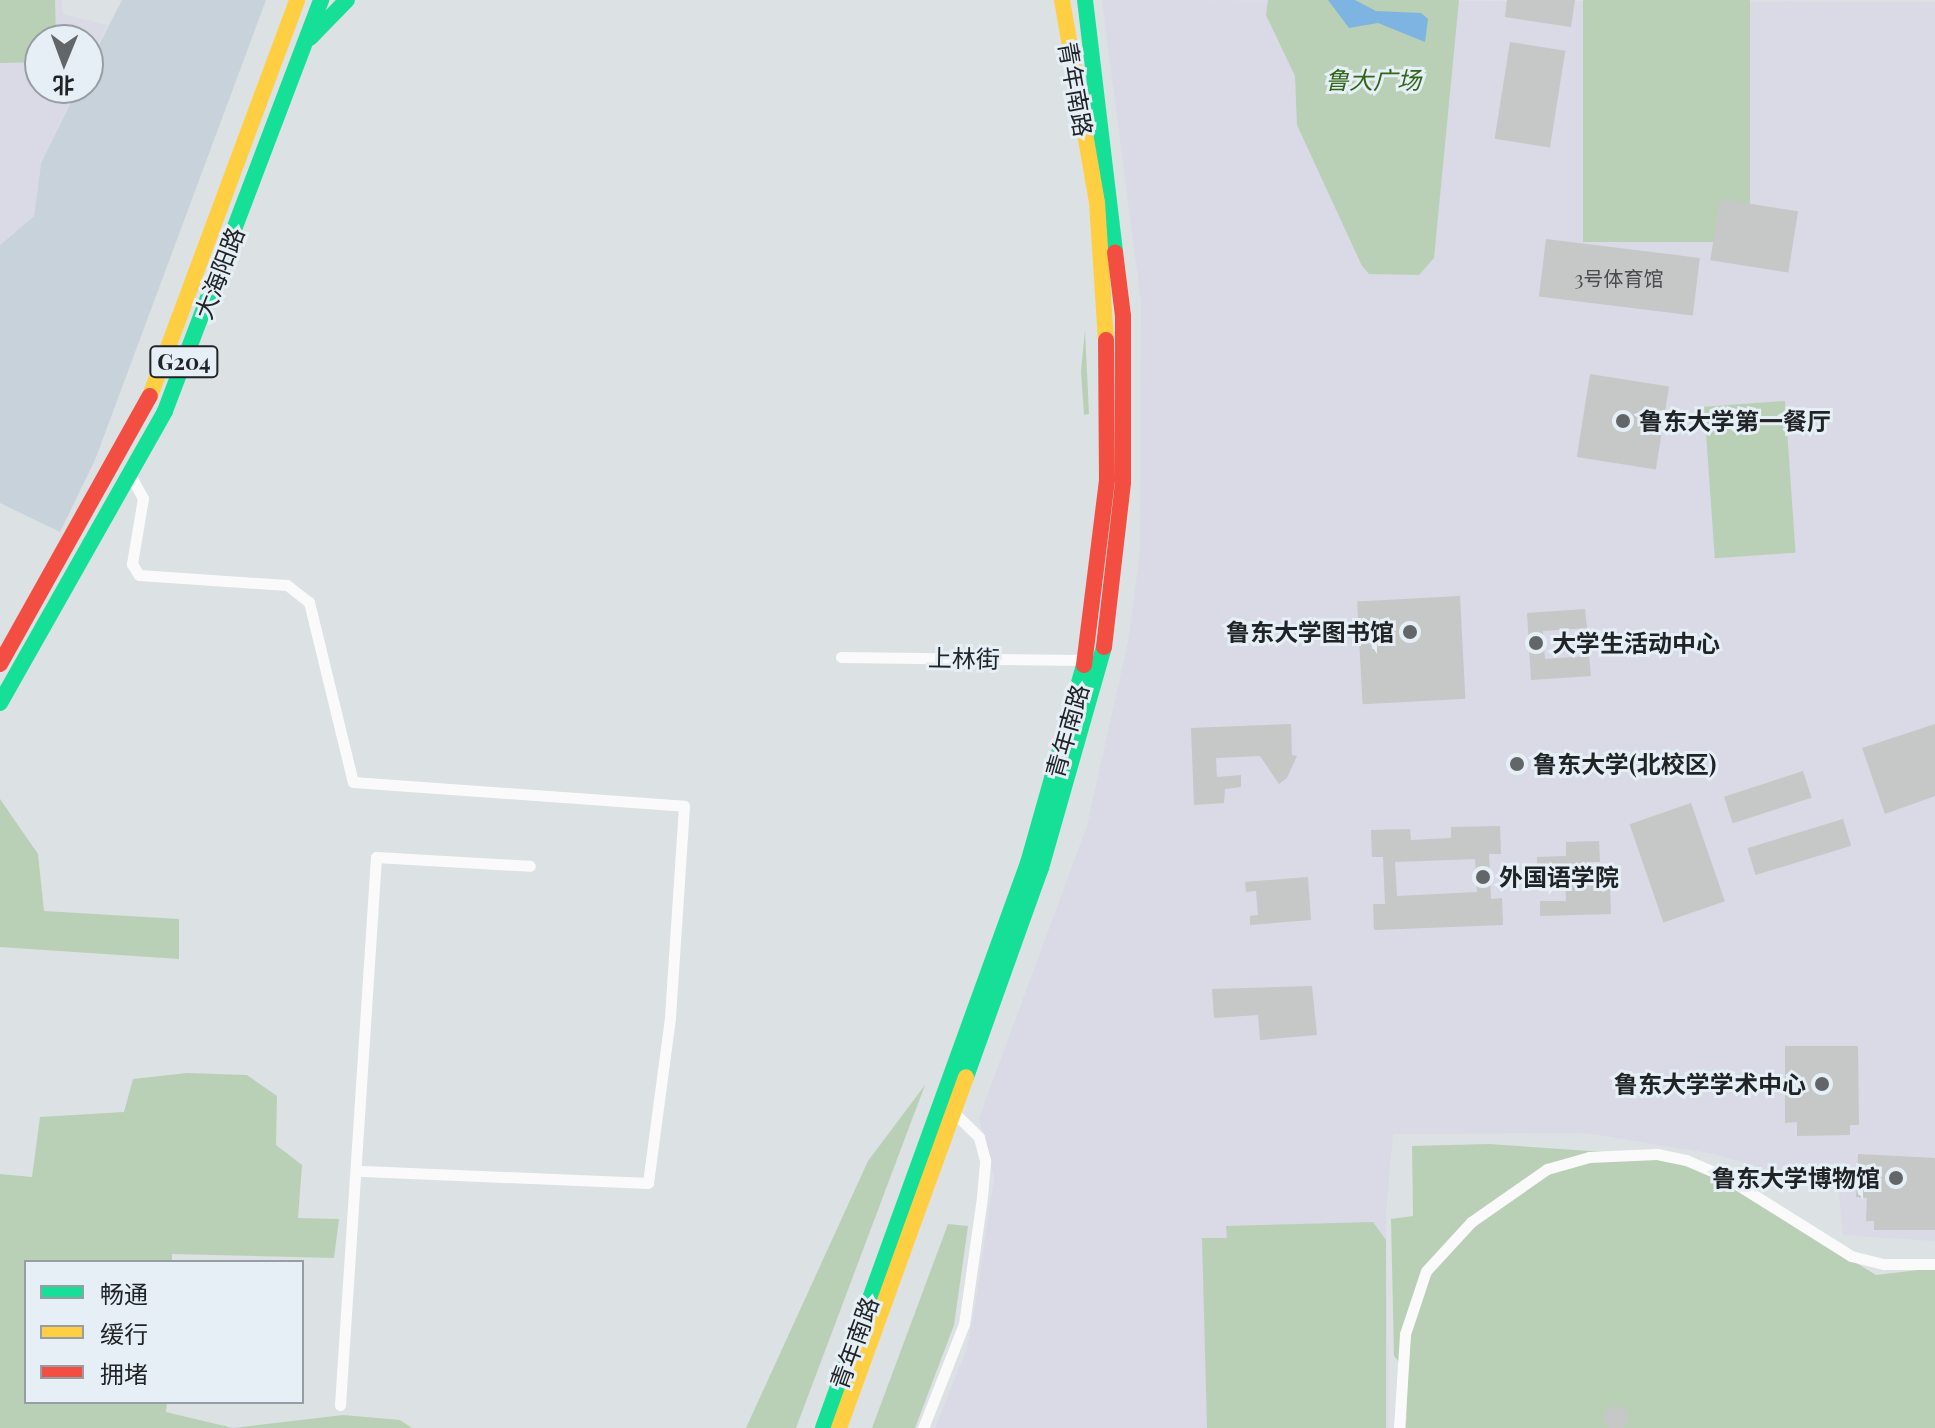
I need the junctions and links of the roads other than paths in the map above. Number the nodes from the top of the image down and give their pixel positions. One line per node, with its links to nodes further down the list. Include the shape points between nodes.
1 (297, 0): 7 (main road, 大海阳路 / G204, via 175,334)
2 (321, 0): 6 (main road, 大海阳路 / G204)
3 (347, 0): 6 (main road)
4 (1062, 0): 10 (main road, 青年南路, via 1097,202 1106,318 1107,480)
5 (1085, 0): 14 (main road, 青年南路, via 1123,316 1123,482 1115,564 1091,709)
6 (310, 38): 8 (main road, 大海阳路 / G204, via 165,411)
7 (117, 466): 8 (street); 11 (main road, 大海阳路 / G204)
8 (133, 476): 12 (main road, 大海阳路 / G204); 15 (street, via 143,498 132,564 139,575 287,585 309,602 353,782 684,806 670,1018 648,1183)
9 (841, 657): 10 (street, 上林街)
10 (1086, 660): 18 (main road, 青年南路, via 1028,863)
11 (0, 664)
12 (0, 703)
13 (530, 866): 15 (street, via 376,857)
14 (956, 1115): 19 (main road, 青年南路); 20 (street, via 979,1137 985,1160 982,1197 964,1324)
15 (357, 1171): 17 (street)
16 (1935, 1264): 21 (street, via 1870,1263 1851,1256 1722,1175 1686,1160 1657,1154 1589,1157 1547,1169 1471,1222 1426,1271 1405,1334)
17 (340, 1405)
18 (823, 1428)
19 (839, 1428)
20 (923, 1428)
21 (1399, 1428)

